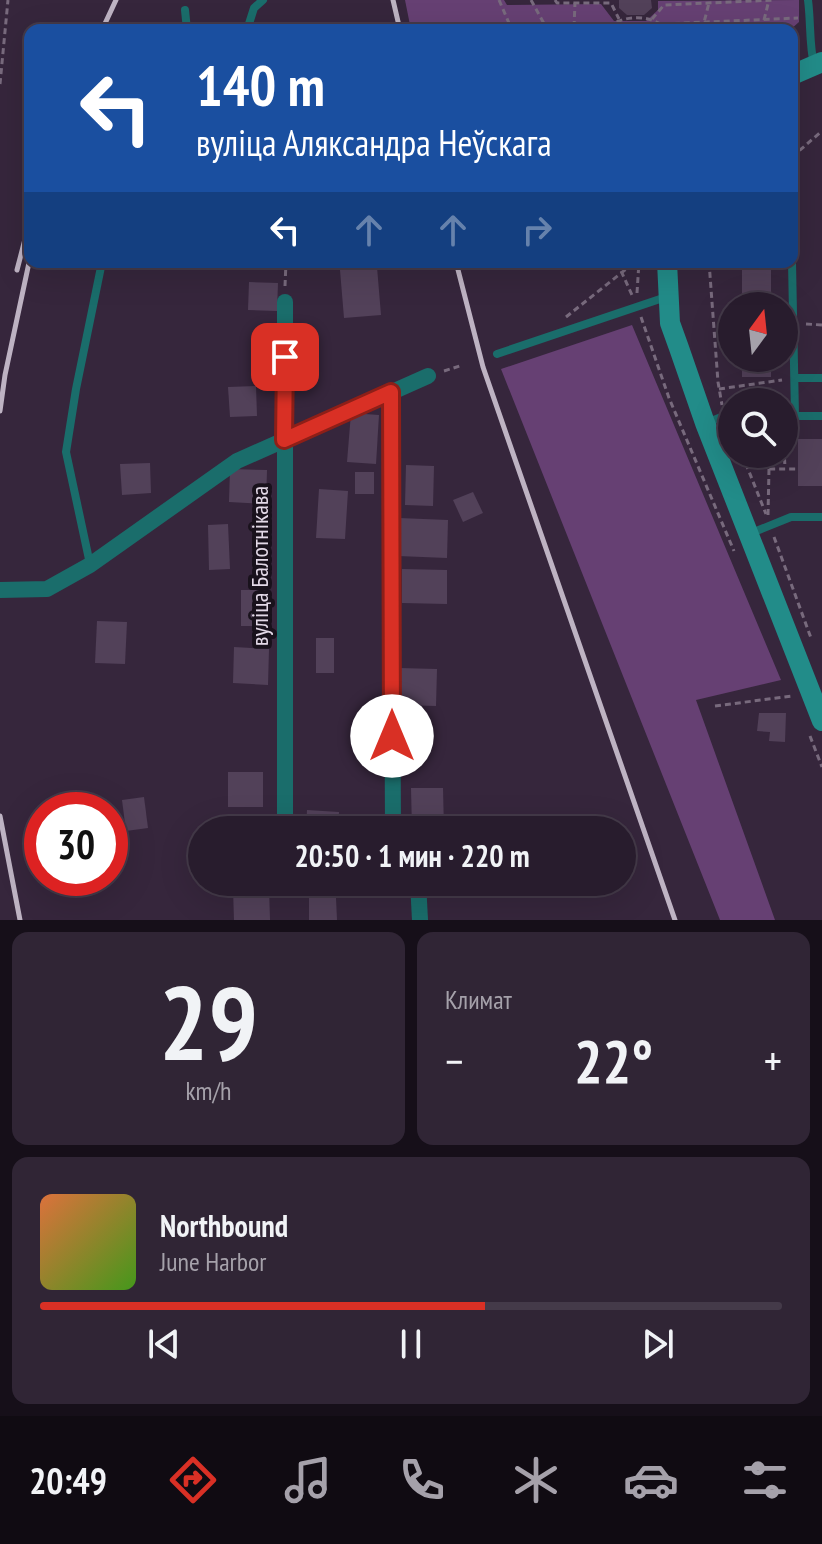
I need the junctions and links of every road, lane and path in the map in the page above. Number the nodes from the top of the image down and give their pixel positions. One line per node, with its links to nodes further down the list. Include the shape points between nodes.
1 (8, 0): 27 (path)
2 (263, 0): 18 (lane)
3 (499, 0): 19 (path)
4 (531, 0): 20 (path)
5 (555, 0): 9 (path)
6 (769, 0): 7 (path); 10 (path); 15 (path)
7 (775, 0)
8 (808, 0): 12 (lane)
9 (575, 3): 13 (path, via 611,3); 21 (path)
10 (709, 3): 14 (path, via 664,5); 16 (path)
11 (185, 10): 17 (lane)
12 (810, 17): 15 (path); 25 (lane, via 809,41)
13 (619, 19): 14 (path); 22 (path)
14 (652, 19): 23 (path)
15 (764, 20): 16 (path)
16 (704, 23): 24 (path)
17 (186, 24)
18 (249, 24)
19 (509, 24)
20 (544, 24)
21 (574, 24)
22 (612, 24)
23 (657, 24)
24 (695, 24)
25 (818, 64): 26 (main road)
26 (798, 72)
27 (0, 84)
28 (822, 131): 29 (path)
29 (798, 152)
30 (101, 268): 68 (lane, via 66,452)
31 (286, 268): 41 (path)
32 (620, 268): 38 (path)
33 (629, 268): 38 (path)
34 (637, 268): 42 (path)
35 (667, 268): 40 (main road)
36 (709, 268): 52 (path)
37 (792, 268): 39 (lane)
38 (622, 273): 42 (path); 43 (path)
39 (793, 292)
40 (668, 296): 42 (lane); 56 (main road, via 670,323)
41 (285, 302): 59 (street, вуліца Балотнікава)
42 (637, 305): 46 (lane)
43 (564, 319)
44 (798, 323): 45 (path)
45 (822, 325)
46 (497, 354)
47 (463, 365): 49 (path)
48 (795, 372): 50 (lane)
49 (428, 376): 55 (street)
50 (795, 378): 51 (lane); 53 (path); 54 (lane)
51 (822, 378)
52 (719, 388)
53 (726, 388)
54 (795, 388)
55 (391, 392): 59 (street); 75 (street)
56 (718, 414)
57 (798, 416): 58 (lane)
58 (822, 416)
59 (284, 440): 68 (street, via 237,461); 74 (street, вуліца Балотнікава)
60 (732, 468): 67 (main road)
61 (748, 468): 62 (path, via 768,519)
62 (769, 469): 63 (path)
63 (785, 469): 64 (path)
64 (798, 469)
65 (822, 517): 66 (lane, via 791,517)
66 (770, 526): 67 (lane); 70 (path)
67 (748, 534): 71 (main road)
68 (90, 565): 69 (street, via 47,589)
69 (0, 590)
70 (812, 640)
71 (811, 695): 72 (path); 73 (main road)
72 (715, 706)
73 (822, 721)
74 (285, 816)
75 (393, 816)
76 (419, 896): 77 (street)
77 (420, 920)

